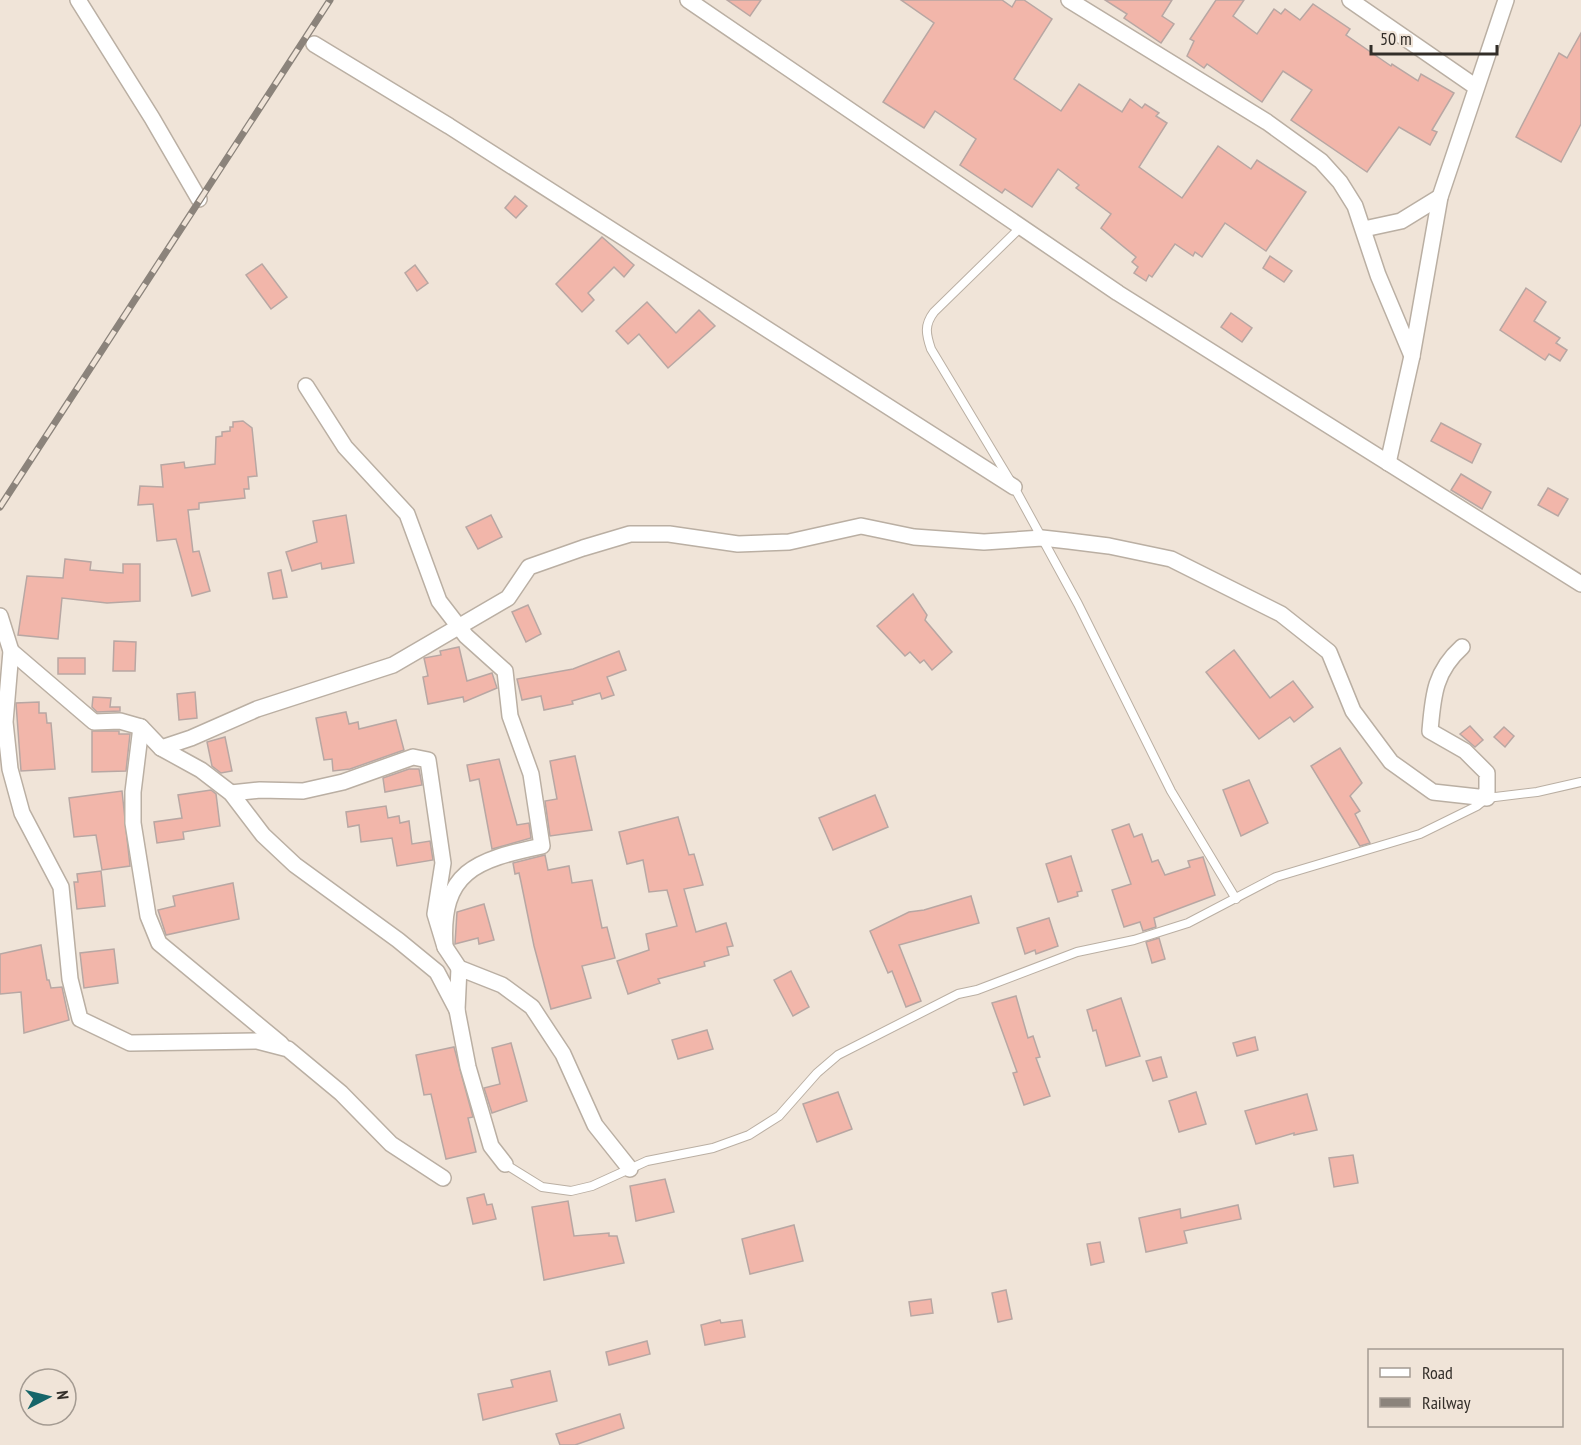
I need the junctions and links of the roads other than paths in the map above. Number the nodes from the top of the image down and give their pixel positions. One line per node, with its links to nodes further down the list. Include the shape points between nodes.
1 (78, 0): 9 (street)
2 (688, 0): 10 (street)
3 (1069, 0): 11 (street, via 1267,122 1321,161 1355,206)
4 (1350, 0): 7 (street)
5 (1506, 0): 7 (street)
6 (314, 44): 15 (street, via 459,132)
7 (1476, 87): 8 (street)
8 (1440, 197): 11 (street, via 1401,221); 12 (street)
9 (199, 199)
10 (1021, 227): 14 (street, via 1118,293); 15 (lane, via 934,312 926,334 931,349)
11 (1364, 230): 12 (street)
12 (1412, 356): 14 (street)
13 (306, 386): 19 (street, via 345,447 407,514 439,601)
14 (1388, 463): 17 (street)
15 (1014, 488): 16 (lane)
16 (1042, 538): 19 (street, via 984,542 914,537 861,526 789,542 738,544 669,534 630,534 529,567 508,598); 26 (street, via 1171,559 1281,614 1329,652 1353,711 1391,762 1433,792); 27 (lane, via 1171,791)
17 (1581, 584)
18 (0, 616): 21 (street)
19 (459, 626): 23 (street, via 393,665 257,709); 28 (street, via 505,671 510,716 531,774 542,846 481,863 465,873 443,918)
20 (1462, 647): 26 (street, via 1447,660 1434,691 1431,731 1465,751 1487,772)
21 (11, 651): 22 (street, via 94,722 120,721); 31 (street, via 5,722 10,770 22,813 61,886 70,979 80,1019 130,1043 257,1041)
22 (141, 727): 23 (street); 31 (street, via 133,823 148,916 159,943)
23 (161, 748): 25 (street, via 201,770)
24 (1581, 782): 26 (lane)
25 (231, 793): 28 (street, via 303,791 343,782 413,757 428,760 443,863 435,914); 30 (street, via 263,835 295,865 436,972)
26 (1487, 798): 27 (lane, via 1420,834 1275,877)
27 (1236, 899): 33 (lane, via 1188,923 1077,952 958,994 838,1055 817,1072 779,1116 758,1130 713,1148 662,1157)
28 (445, 947): 29 (street)
29 (459, 968): 30 (street); 33 (street, via 502,985 532,1007 563,1054 595,1125)
30 (457, 1010): 32 (street, via 468,1067 491,1146)
31 (288, 1049): 34 (street, via 341,1093 391,1144)
32 (505, 1164): 33 (lane, via 542,1187 571,1191)
33 (630, 1169)
34 (443, 1178)

